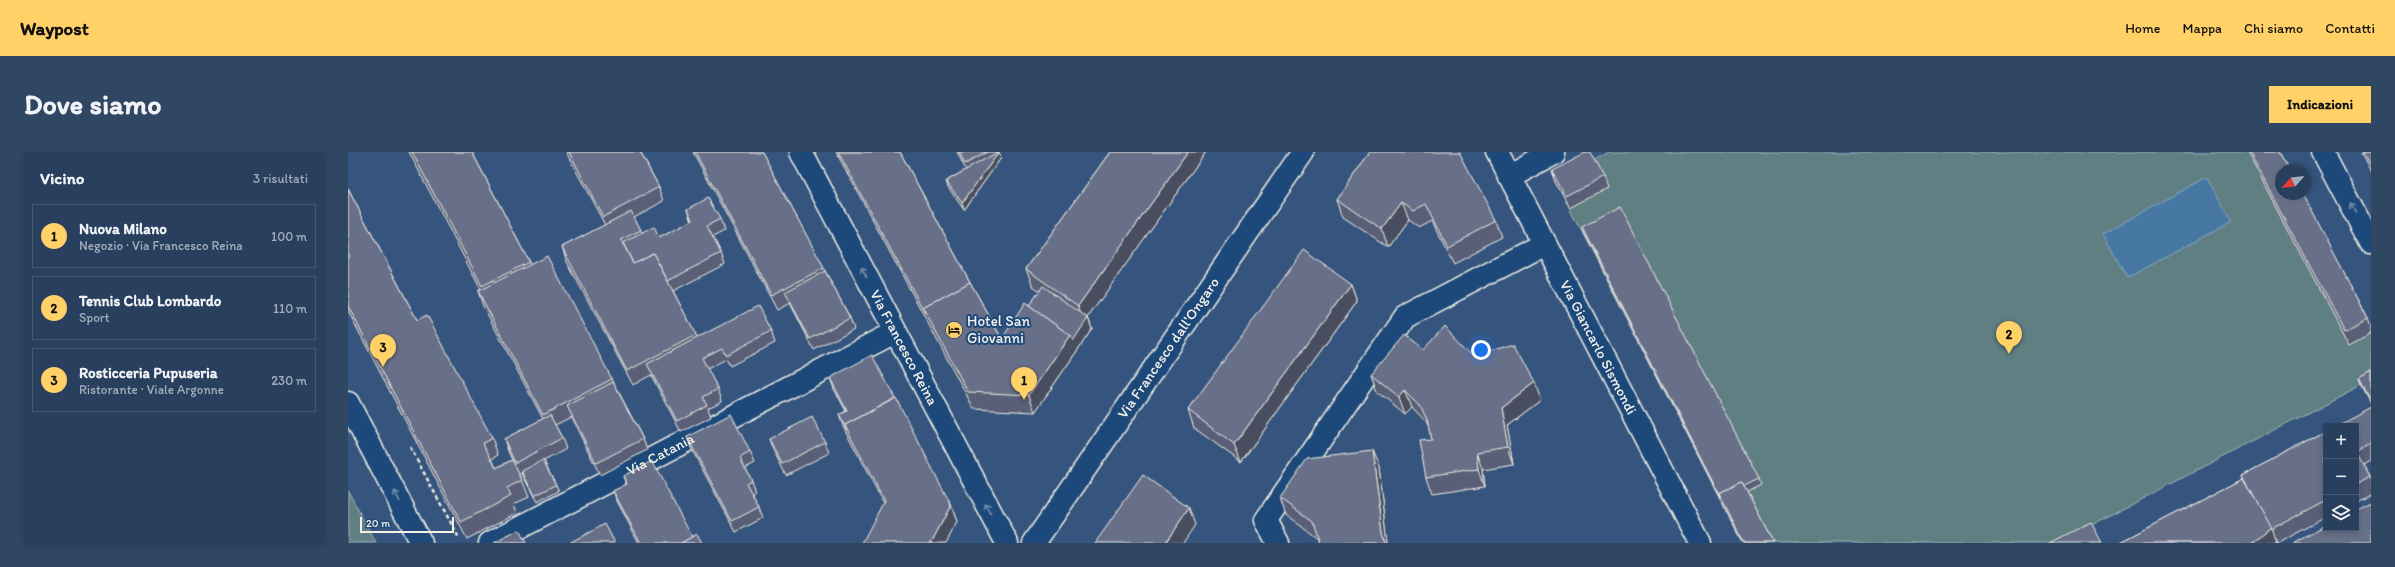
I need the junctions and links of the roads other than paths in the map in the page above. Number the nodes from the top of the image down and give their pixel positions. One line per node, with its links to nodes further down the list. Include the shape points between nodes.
1 (801, 152): 9 (street, Via Francesco Reina, one-way to 1)
2 (1303, 152): 14 (street, Via Francesco dall'Ongaro)
3 (1497, 152): 6 (street, Via Giancarlo Sismondi)
4 (1553, 152): 6 (street)
5 (2323, 152): 7 (street, one-way to 5)
6 (1509, 176): 8 (street, Via Giancarlo Sismondi)
7 (2371, 243)
8 (1544, 244): 15 (street, via 1405,317 1266,520); 16 (street, Via Giancarlo Sismondi)
9 (895, 332): 12 (street, Via Catania); 13 (street, Via Francesco Reina, one-way to 9)
10 (348, 403): 11 (street, one-way to 10)
11 (421, 543)
12 (490, 543)
13 (1007, 543)
14 (1034, 543)
15 (1278, 543)
16 (1700, 543)

